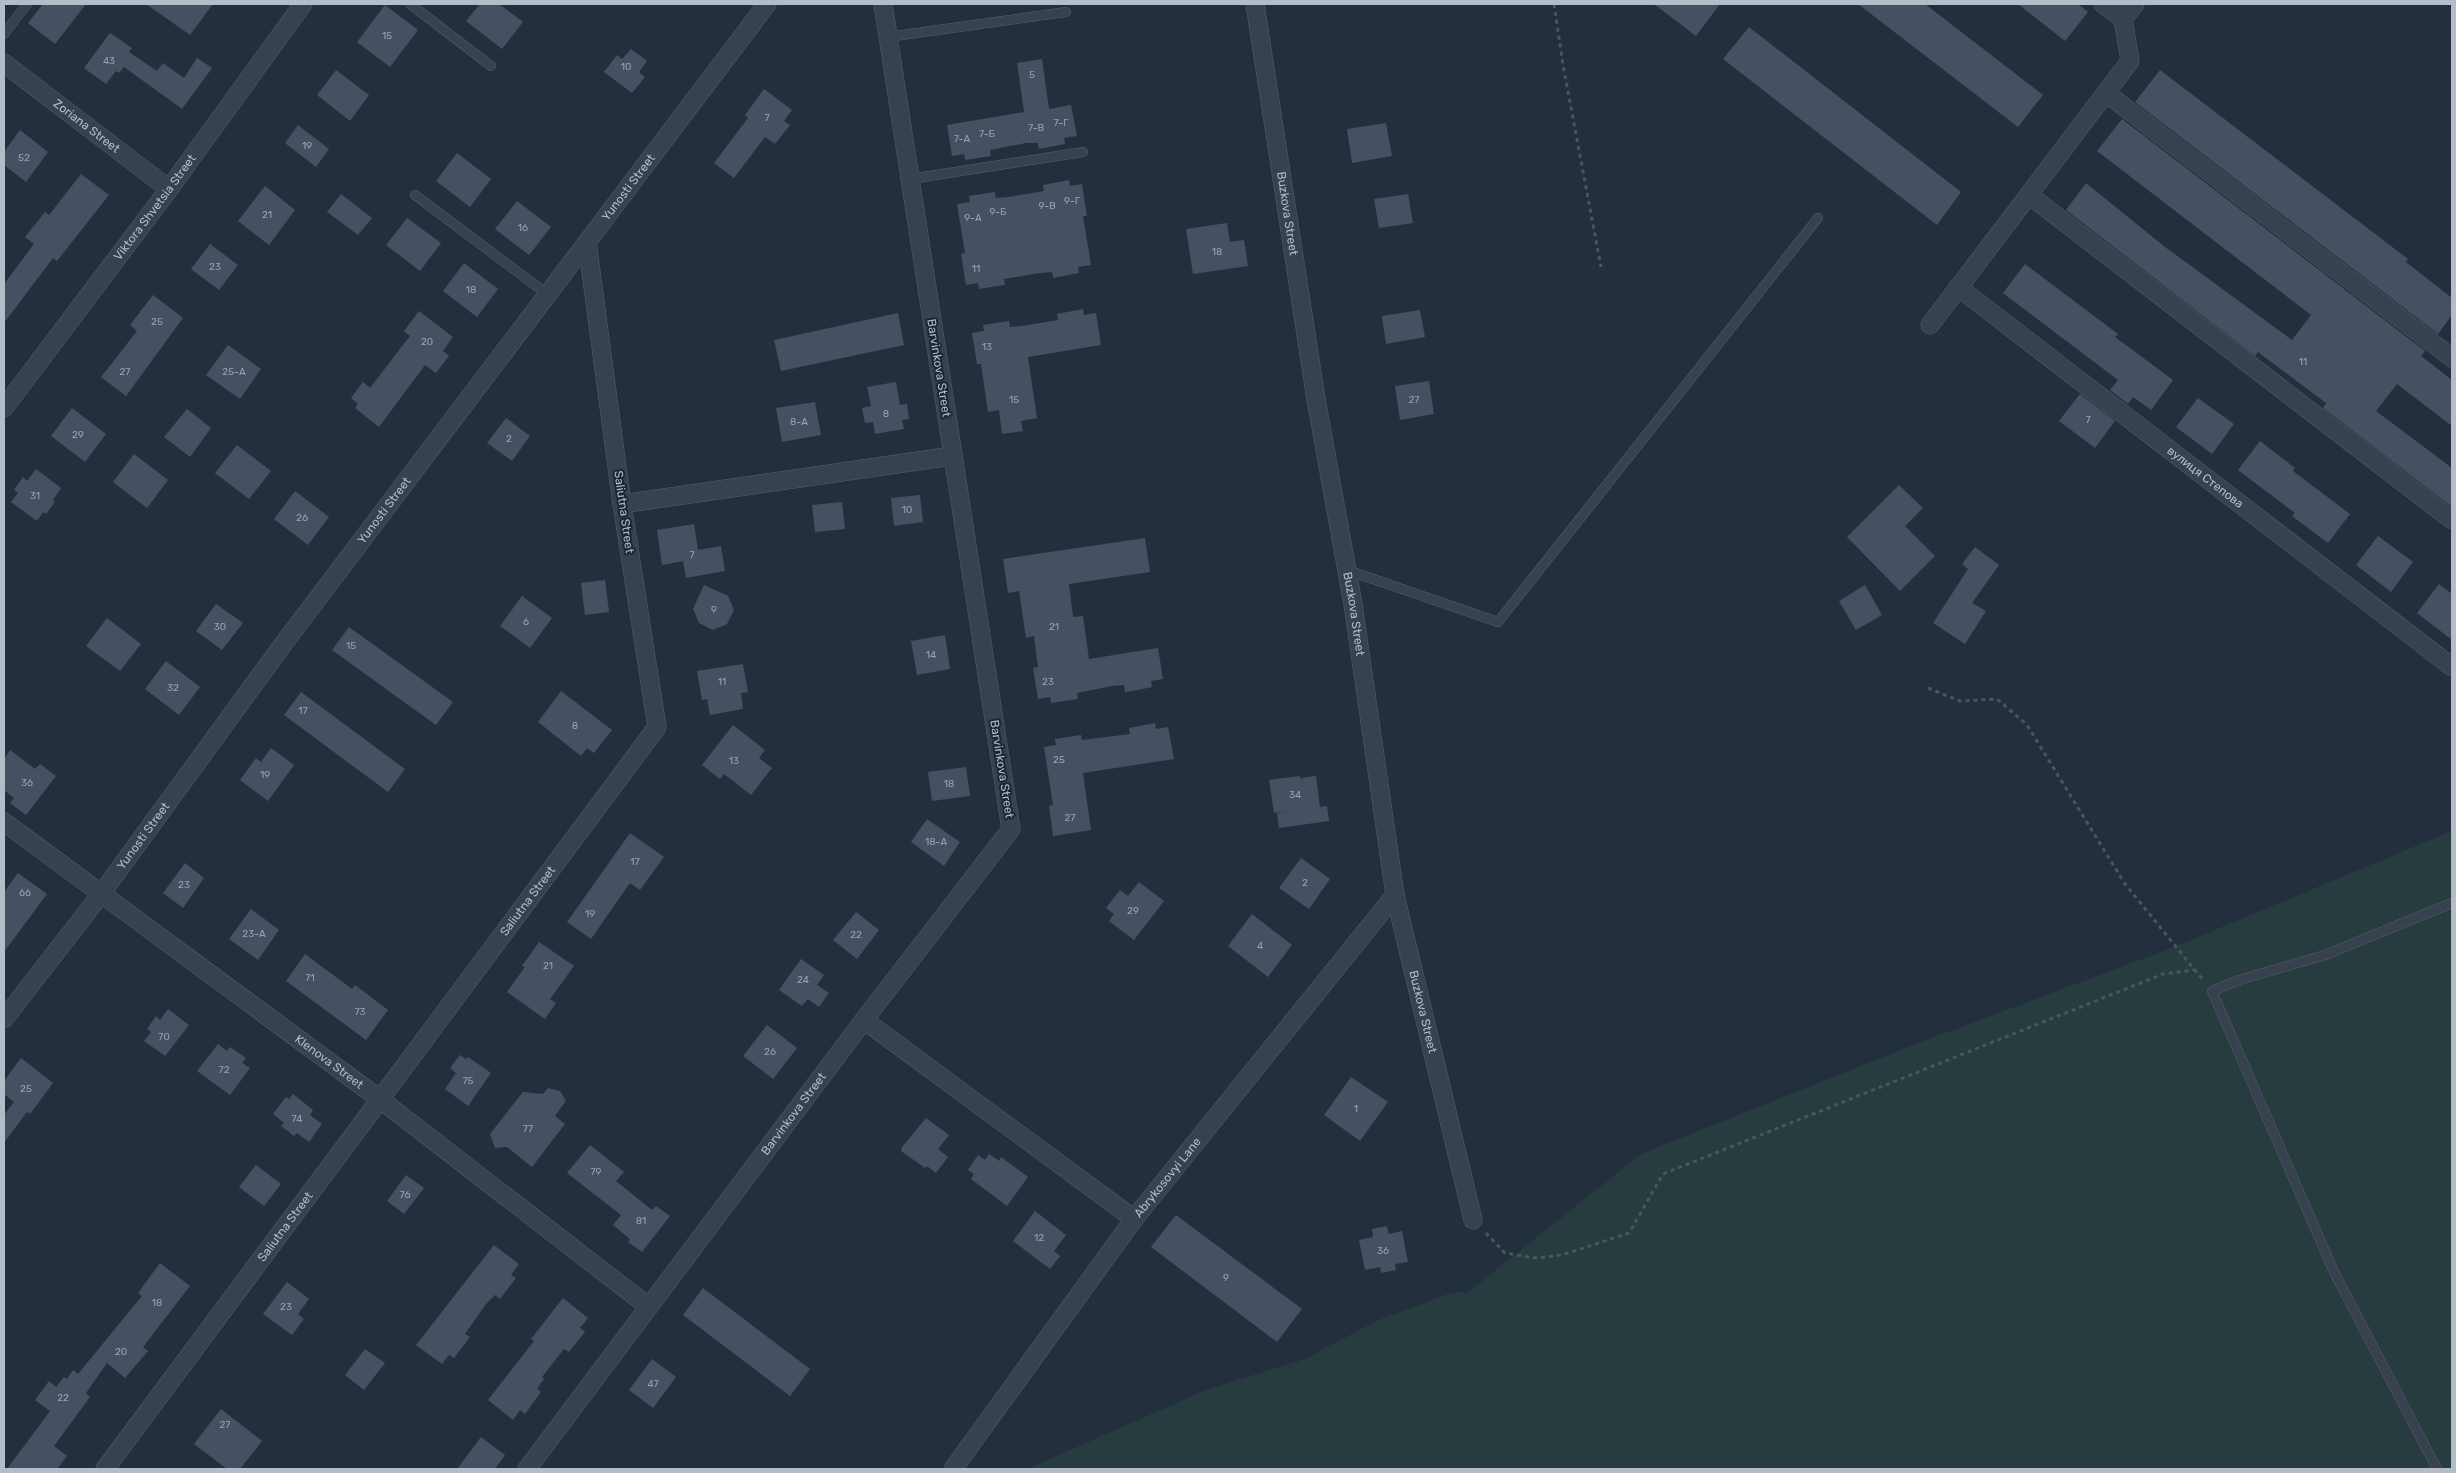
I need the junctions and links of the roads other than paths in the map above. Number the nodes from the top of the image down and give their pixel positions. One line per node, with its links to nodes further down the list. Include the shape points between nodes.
1 (27, 4): 11 (lane)
2 (303, 4): 18 (street, Viktora Shvetsia Street)
3 (410, 4): 14 (lane)
4 (767, 4): 22 (street, Yunosti Street)
5 (883, 4): 12 (street, Barvinkova Street)
6 (1254, 4): 31 (street, Buzkova Street, via 1316,399)
7 (2103, 4): 10 (street)
8 (2135, 4): 10 (street)
9 (1066, 12): 12 (lane)
10 (2123, 19): 15 (street, via 2130,61)
11 (4, 34)
12 (888, 37): 17 (street, Barvinkova Street)
13 (4, 63): 18 (street, Zoriana Street)
14 (491, 66)
15 (2106, 93): 20 (street); 26 (street)
16 (1083, 152): 17 (lane)
17 (910, 179): 28 (street, Barvinkova Street)
18 (169, 189): 27 (street, Viktora Shvetsia Street)
19 (415, 195): 24 (lane)
20 (2029, 195): 23 (street); 30 (street)
21 (1818, 218): 31 (lane, via 1498,622)
22 (587, 242): 24 (street, Yunosti Street); 29 (street, Saliutna Street)
23 (1958, 287): 25 (street); 32 (street, вулиця Степова)
24 (547, 294): 34 (street, Yunosti Street, via 284,643)
25 (1930, 324)
26 (2452, 358)
27 (4, 408)
28 (952, 456): 29 (street); 38 (street, Barvinkova Street, via 1011,829)
29 (622, 504): 39 (street, Saliutna Street, via 657,727)
30 (2452, 520)
31 (1347, 570): 35 (street, Buzkova Street)
32 (2452, 667)
33 (4, 822): 34 (street, Klenova Street)
34 (101, 894): 37 (street, Yunosti Street); 39 (street, Klenova Street)
35 (1395, 895): 40 (street, Abrykosovyi Lane); 41 (street, Buzkova Street)
36 (2452, 904): 46 (lane, via 2325,956 2239,980 2212,991 2334,1272)
37 (4, 1019)
38 (864, 1020): 40 (street); 42 (street, Barvinkova Street)
39 (381, 1100): 42 (street, Klenova Street); 43 (street, Saliutna Street)
40 (1134, 1219): 45 (street, Abrykosovyi Lane)
41 (1473, 1220)
42 (649, 1307): 44 (street, Barvinkova Street)
43 (105, 1469)
44 (527, 1469)
45 (952, 1469)
46 (2437, 1469)

